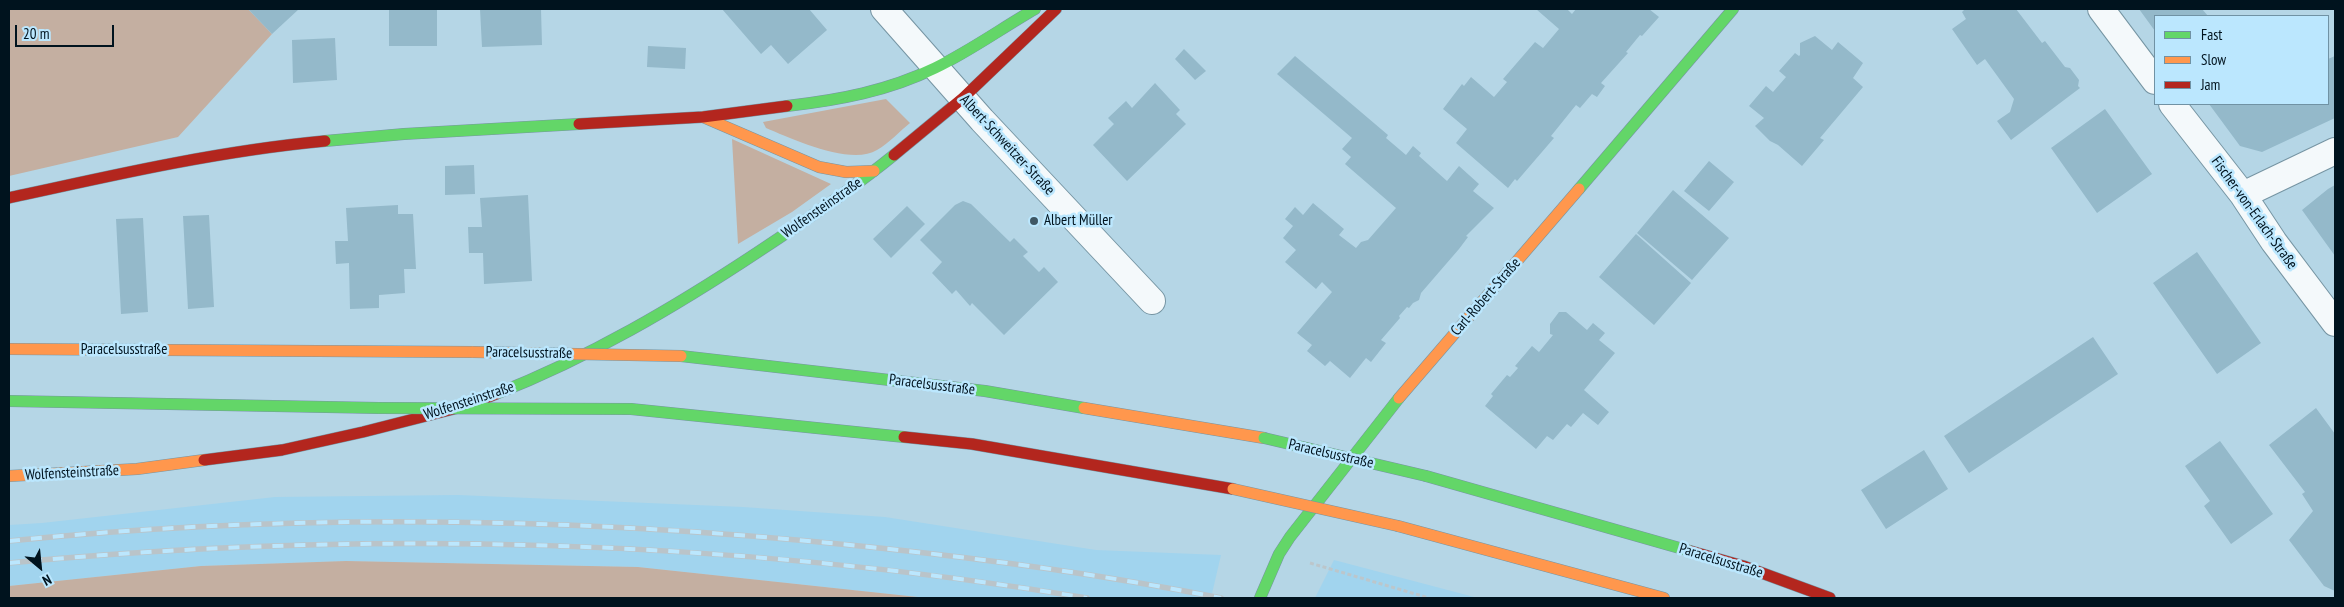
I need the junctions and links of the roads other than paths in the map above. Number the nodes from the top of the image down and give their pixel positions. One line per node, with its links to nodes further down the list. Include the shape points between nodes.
1 (884, 9): 6 (street, Albert-Schweitzer-Straße)
2 (1035, 9): 6 (main road, Wolfensteinstraße)
3 (1056, 9): 8 (main road, Wolfensteinstraße)
4 (1733, 9): 20 (main road, Carl-Robert-Straße, via 1364,440 1290,537)
5 (2101, 9): 7 (street)
6 (935, 68): 8 (street, Albert-Schweitzer-Straße); 10 (main road, Wolfensteinstraße, via 845,99)
7 (2154, 80)
8 (963, 98): 12 (main road, Wolfensteinstraße); 15 (street, Albert-Schweitzer-Straße)
9 (2173, 105): 13 (street, Fischer-von-Erlach-Straße)
10 (703, 118): 12 (main road, Wolfensteinstraße, via 818,167 846,172); 14 (main road, Wolfensteinstraße, via 404,134 292,144 162,165)
11 (2335, 152): 13 (street)
12 (874, 171): 19 (main road, Wolfensteinstraße, via 803,222 627,334 535,379 469,405 282,450 138,469)
13 (2243, 195): 16 (street, Fischer-von-Erlach-Straße)
14 (9, 198)
15 (1152, 301)
16 (2335, 323)
17 (9, 349): 22 (main road, Paracelsusstraße, bridge, via 681,356 985,391 1264,438 1426,476 1743,566)
18 (9, 401): 21 (main road, bridge, via 631,409 972,444 1233,488 1398,526)
19 (9, 476)
20 (1260, 598)
21 (1664, 598)
22 (1830, 598)

